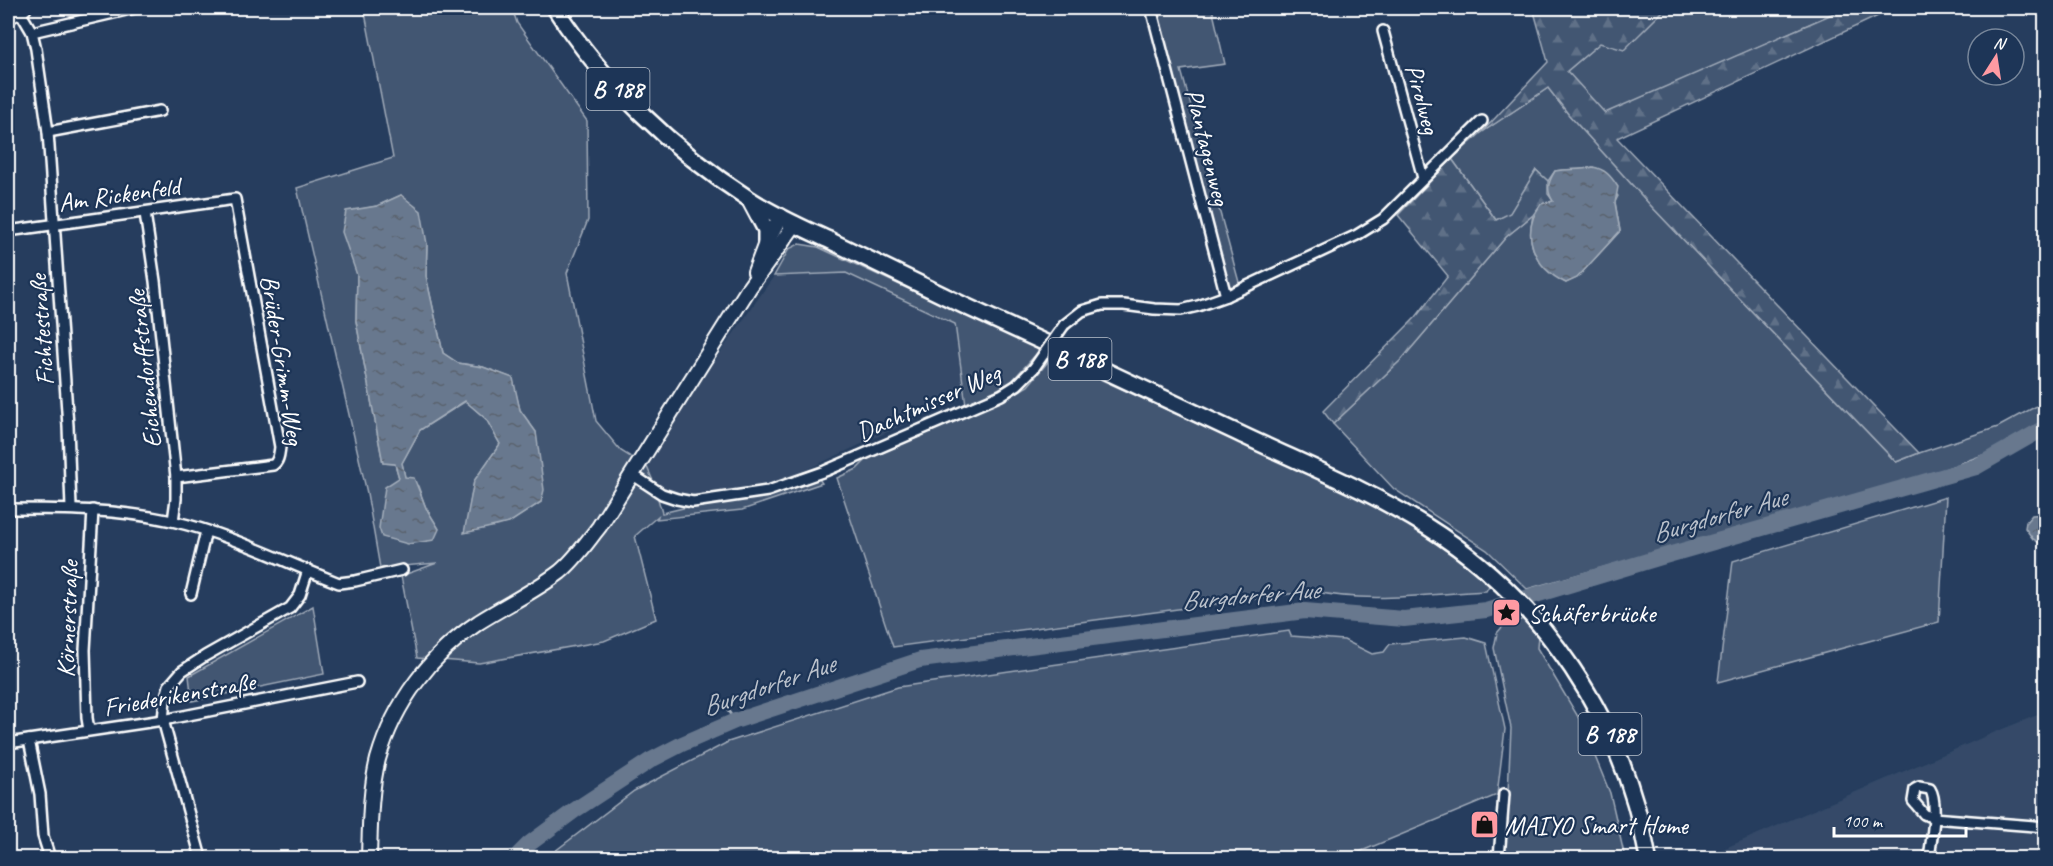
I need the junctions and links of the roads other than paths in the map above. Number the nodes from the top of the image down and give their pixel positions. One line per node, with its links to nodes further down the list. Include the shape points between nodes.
1 (135, 8): 6 (street)
2 (555, 8): 12 (main road, B 188, via 615,86 649,121)
3 (1151, 8): 20 (street, Plantagenweg)
4 (17, 12): 6 (street, Fichtestraße)
5 (1383, 31): 10 (street, Pirolweg)
6 (32, 32): 9 (street, Fichtestraße)
7 (160, 111): 9 (street)
8 (1482, 121): 10 (street, Dachtmisser Weg)
9 (48, 132): 15 (street, Fichtestraße)
10 (1423, 178): 20 (street, Dachtmisser Weg, via 1383,219 1357,235)
11 (235, 199): 13 (street, Am Rickenfeld); 22 (street, Brüder-Grimm-Weg, via 279,456 273,465)
12 (750, 200): 14 (main road, B 188); 18 (main road, via 766,230)
13 (145, 213): 15 (street, Am Rickenfeld); 22 (street, Eichendorffstraße)
14 (781, 216): 16 (main road, B 188); 18 (street)
15 (55, 224): 17 (street, Am Rickenfeld); 23 (street, Fichtestraße)
16 (795, 224): 19 (street); 42 (main road, B 188, via 1344,482 1426,527 1468,556 1504,586 1539,624 1577,675 1610,734 1634,796)
17 (8, 231)
18 (766, 243): 19 (street)
19 (748, 288): 21 (street)
20 (1226, 296): 21 (street, Dachtmisser Weg, bridge, via 1181,310 1102,305 1082,311 1064,325 1034,368 1002,395 825,471 768,491 693,502 662,494)
21 (633, 475): 40 (street, via 600,527 561,570 454,640 410,690 385,737 378,760 370,814)
22 (177, 477): 26 (street, Eichendorffstraße)
23 (71, 508): 24 (street); 25 (street)
24 (8, 509)
25 (93, 510): 26 (street); 33 (street, Körnerstraße, via 85,650)
26 (173, 521): 27 (street)
27 (206, 531): 28 (street); 30 (street)
28 (308, 570): 29 (street, via 339,583); 32 (street, via 300,595 290,608 182,671 169,686)
29 (402, 570)
30 (191, 594)
31 (357, 682): 32 (street, Friederikenstraße)
32 (163, 720): 33 (street, Friederikenstraße); 39 (street)
33 (89, 730): 34 (street, Friederikenstraße)
34 (29, 740): 35 (street, Friederikenstraße); 38 (street, via 40,794 43,836)
35 (8, 743)
36 (1504, 794): 41 (street)
37 (2046, 828): 43 (street, via 1933,818)
38 (50, 858)
39 (201, 858)
40 (369, 858)
41 (1498, 858)
42 (1648, 858)
43 (1929, 858)

